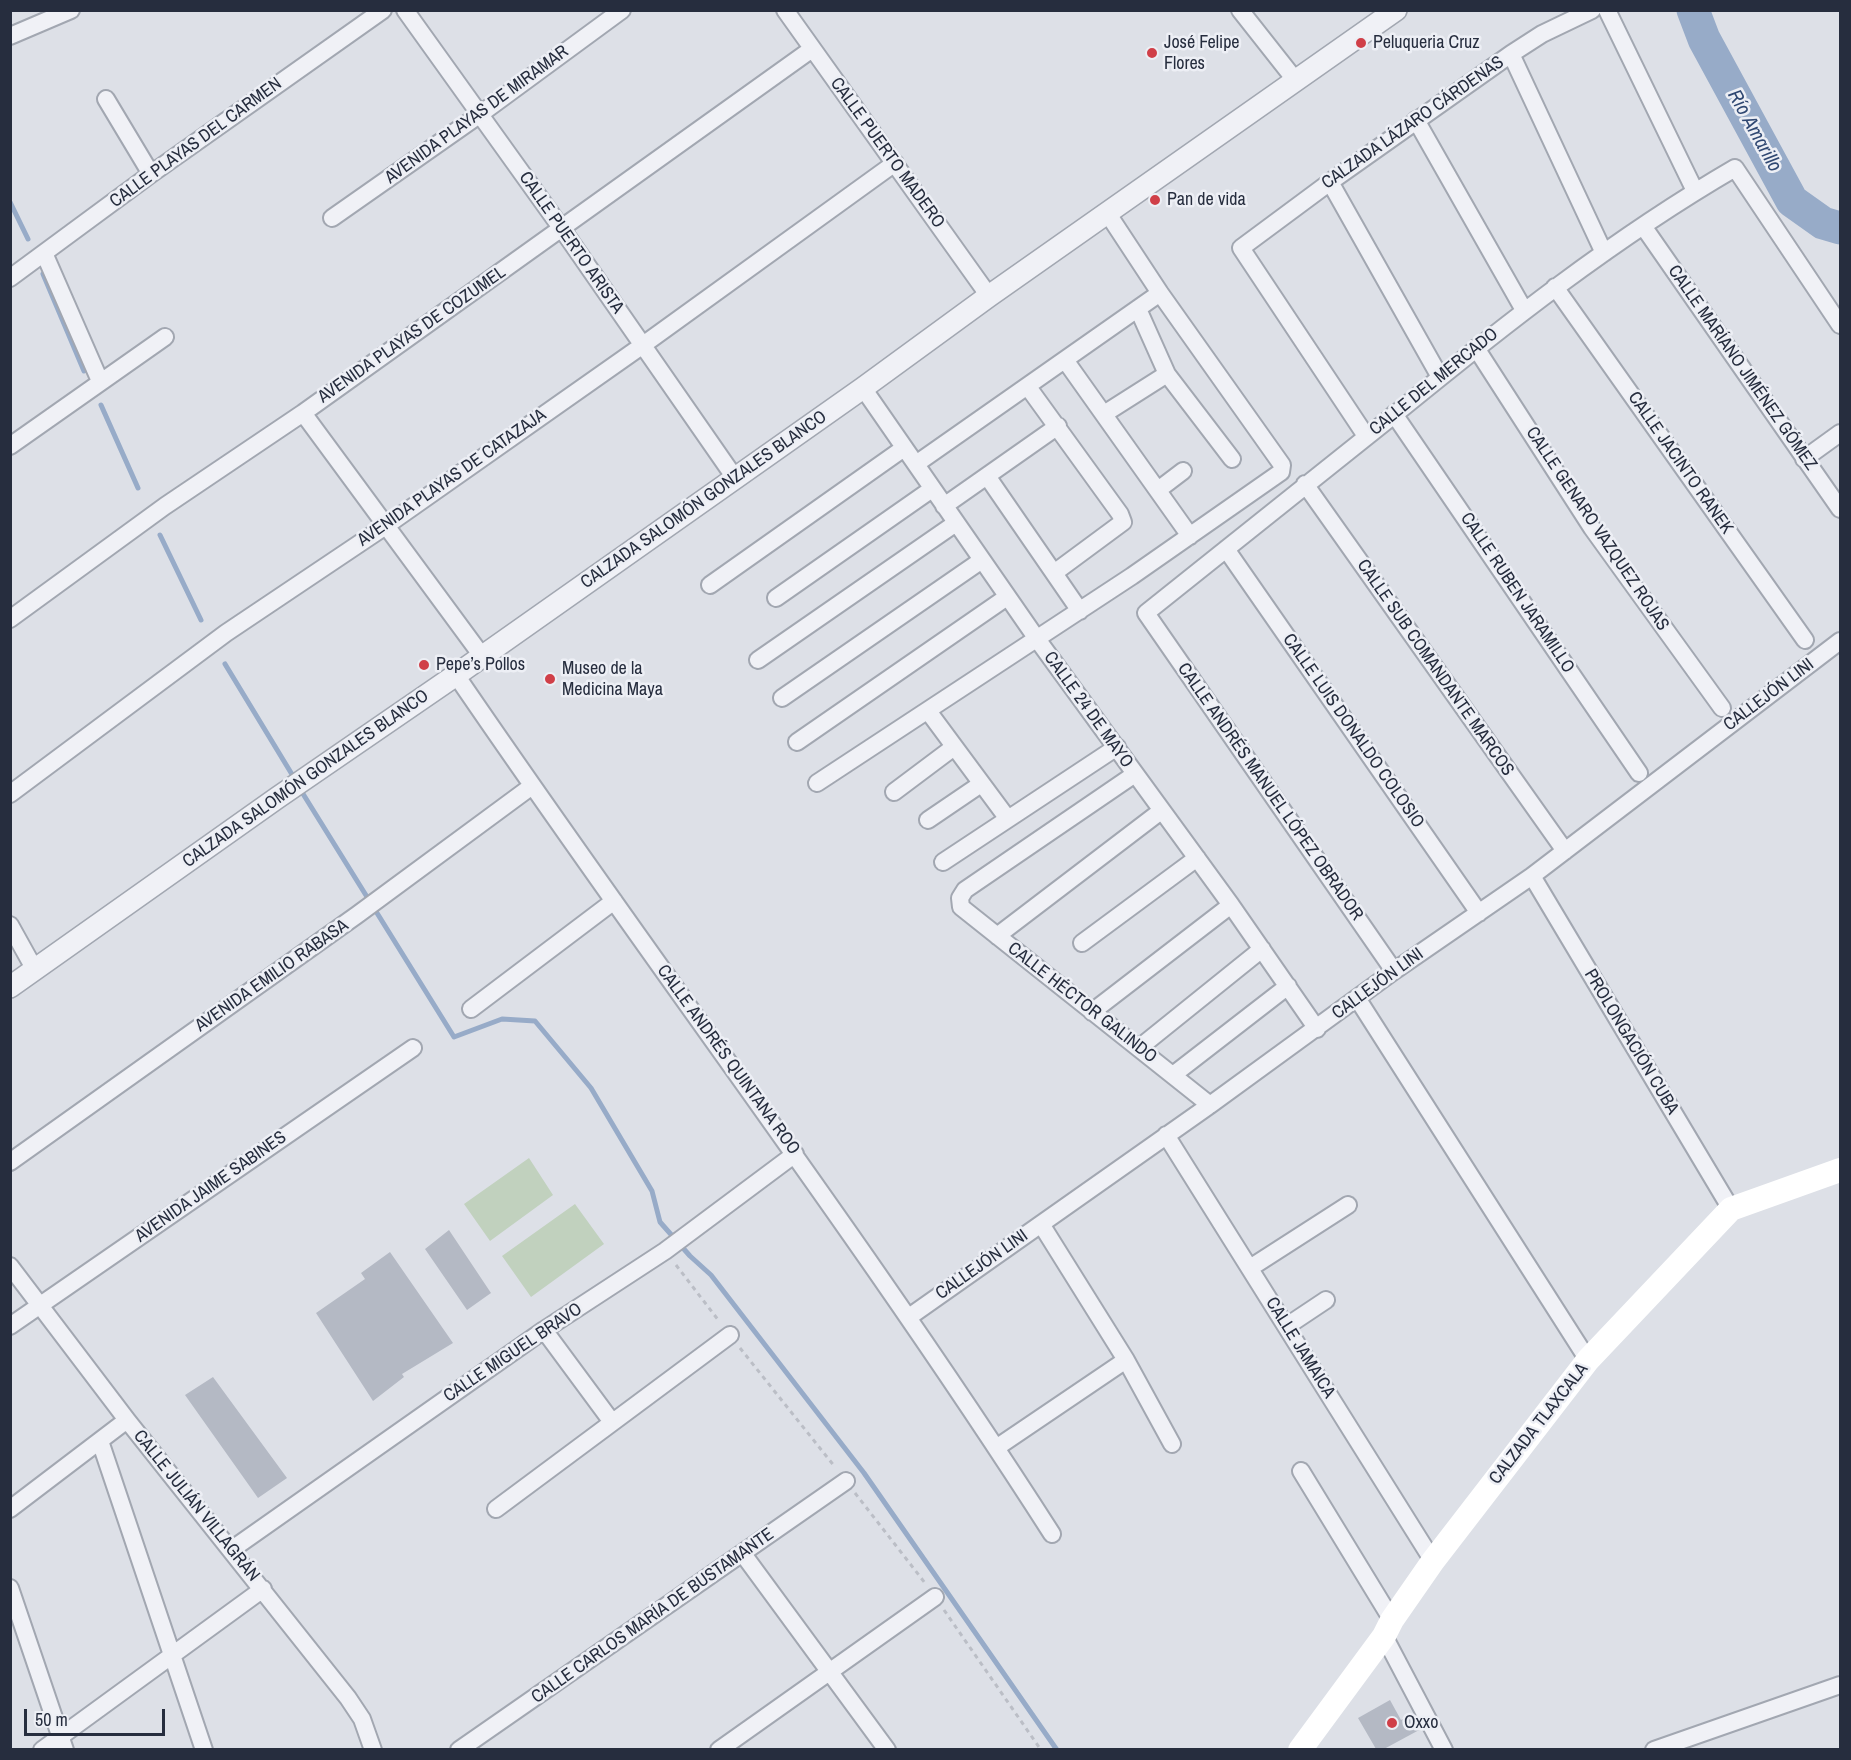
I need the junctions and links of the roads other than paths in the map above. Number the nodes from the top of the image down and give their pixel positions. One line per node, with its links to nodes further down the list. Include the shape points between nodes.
1 (71, 10): 10 (street)
2 (383, 10): 18 (street, CALLE PLAYAS DEL CARMEN)
3 (405, 10): 15 (street, CALLE PUERTO ARISTA)
4 (622, 10): 15 (street, AVENIDA PLAYAS DE MIRAMAR)
5 (785, 10): 11 (street, CALLE PUERTO MADERO)
6 (1240, 10): 13 (street)
7 (1396, 10): 13 (street, CALZADA SALOMÓN GONZALES BLANCO)
8 (1592, 10): 12 (street, CALZADA LÁZARO CÁRDENAS)
9 (1607, 10): 20 (street)
10 (10, 36)
11 (812, 49): 17 (street, CALLE PUERTO MADERO); 24 (street, AVENIDA PLAYAS DE COZUMEL)
12 (1511, 54): 16 (street, CALZADA LÁZARO CÁRDENAS); 26 (street)
13 (1296, 81): 21 (street, CALZADA SALOMÓN GONZALES BLANCO)
14 (106, 99): 18 (street)
15 (479, 115): 22 (street, AVENIDA PLAYAS DE MIRAMAR); 24 (street, CALLE PUERTO ARISTA)
16 (1416, 120): 19 (street, CALZADA LÁZARO CÁRDENAS); 32 (street)
17 (895, 163): 30 (street, CALLE PUERTO MADERO); 35 (street, AVENIDA PLAYAS DE CATAZAJA)
18 (151, 174): 25 (street, CALLE PLAYAS DEL CARMEN)
19 (1330, 182): 39 (street); 48 (street, CALZADA LÁZARO CÁRDENAS, via 1240,248)
20 (1695, 191): 23 (street, CALLE DEL MERCADO); 33 (street, CALLE DEL MERCADO, via 1735,168)
21 (1108, 214): 29 (street); 30 (street, CALZADA SALOMÓN GONZALES BLANCO)
22 (332, 218)
23 (1643, 226): 26 (street, CALLE DEL MERCADO); 52 (street, CALLE MARÍANO JIMÉNEZ GÓMEZ)
24 (562, 229): 35 (street, CALLE PUERTO ARISTA); 43 (street, AVENIDA PLAYAS DE COZUMEL)
25 (44, 253): 27 (street, CALLE PLAYAS DEL CARMEN); 40 (street)
26 (1604, 253): 28 (street, CALLE DEL MERCADO)
27 (10, 278)
28 (1555, 287): 32 (street, CALLE DEL MERCADO); 75 (street, CALLE JACINTO RANEK)
29 (1160, 293): 31 (street); 64 (street, via 1282,465 1281,472)
30 (989, 296): 42 (street, CALZADA SALOMÓN GONZALES BLANCO)
31 (1138, 309): 37 (street); 38 (street)
32 (1524, 310): 36 (street, CALLE DEL MERCADO)
33 (1840, 325)
34 (165, 337): 40 (street)
35 (643, 345): 56 (street, CALLE PUERTO ARISTA); 63 (street, AVENIDA PLAYAS DE CATAZAJA)
36 (1476, 348): 39 (street, CALLE DEL MERCADO); 81 (street, CALLE GENARO VAZQUEZ ROJAS, via 1592,528)
37 (1065, 360): 41 (street); 44 (street)
38 (1167, 374): 44 (street); 51 (street)
39 (1440, 377): 45 (street, CALLE DEL MERCADO)
40 (100, 381): 49 (street)
41 (1029, 387): 46 (street); 53 (street)
42 (863, 388): 50 (street, CALLE 24 DE MAYO); 56 (street, CALZADA SALOMÓN GONZALES BLANCO)
43 (303, 413): 63 (street); 73 (street, AVENIDA PLAYAS DE COZUMEL, via 165,506)
44 (1104, 414): 59 (street)
45 (1394, 414): 48 (street, CALLE DEL MERCADO); 86 (street, CALLE RUBEN JARAMILLO)
46 (1058, 426): 55 (street); 67 (street, via 1123,522)
47 (1840, 433): 52 (street)
48 (1366, 436): 57 (street, CALLE DEL MERCADO)
49 (10, 446)
50 (904, 448): 53 (street, CALLE 24 DE MAYO); 68 (street)
51 (1232, 459)
52 (1804, 459): 61 (street, CALLE MARÍANO JIMÉNEZ GÓMEZ)
53 (916, 464): 58 (street, CALLE 24 DE MAYO)
54 (1183, 471): 59 (street)
55 (987, 476): 60 (street); 67 (street)
56 (735, 478): 77 (street, CALZADA SALOMÓN GONZALES BLANCO)
57 (1305, 484): 65 (street, CALLE DEL MERCADO); 96 (street, CALLE SUB COMANDANTE MARCOS)
58 (932, 489): 60 (street, CALLE 24 DE MAYO); 70 (street)
59 (1158, 490): 64 (street)
60 (944, 506): 62 (street, CALLE 24 DE MAYO)
61 (1840, 509)
62 (956, 523): 66 (street, CALLE 24 DE MAYO); 78 (street)
63 (387, 525): 77 (street); 92 (street, AVENIDA PLAYAS DE CATAZAJA, via 226,633)
64 (1190, 536): 71 (street)
65 (1226, 549): 72 (street, CALLE DEL MERCADO); 102 (street, CALLE LUIS DONALDO COLOSIO)
66 (982, 560): 69 (street, CALLE 24 DE MAYO); 80 (street)
67 (1054, 573): 71 (street)
68 (710, 585)
69 (1007, 597): 74 (street, CALLE 24 DE MAYO); 83 (street)
70 (776, 598)
71 (1080, 611): 74 (street)
72 (1146, 613): 108 (street, CALLE ANDRÉS MANUEL LÓPEZ OBRADOR)
73 (10, 619)
74 (1037, 639): 82 (street); 85 (street, CALLE 24 DE MAYO)
75 (1805, 640)
76 (1840, 641): 96 (street, CALLEJÓN LINI)
77 (482, 656): 79 (street, CALZADA SALOMÓN GONZALES BLANCO)
78 (758, 660)
79 (456, 675): 90 (street, CALLE ANDRÉS QUINTANA ROO); 107 (street, CALZADA SALOMÓN GONZALES BLANCO)
80 (782, 698)
81 (1722, 708)
82 (928, 711): 84 (street); 88 (street)
83 (797, 742)
84 (954, 747): 89 (street); 91 (street)
85 (1117, 747): 87 (street, CALLE 24 DE MAYO); 94 (street)
86 (1639, 773)
87 (1135, 774): 93 (street, CALLE 24 DE MAYO); 104 (street, CALLE HÉCTOR GALINDO, via 965,890 960,898 961,907)
88 (818, 783)
89 (981, 784): 94 (street); 95 (street)
90 (532, 786): 100 (street, CALLE ANDRÉS QUINTANA ROO); 121 (street, AVENIDA EMILIO RABASA)
91 (894, 792)
92 (10, 794)
93 (1161, 811): 97 (street, CALLE 24 DE MAYO); 104 (street)
94 (1008, 819): 98 (street)
95 (928, 820)
96 (1565, 851): 99 (street, CALLEJÓN LINI)
97 (1197, 858): 101 (street, CALLE 24 DE MAYO); 105 (street)
98 (943, 862)
99 (1532, 876): 102 (street, CALLEJÓN LINI); 124 (street, PROLONGACIÓN CUBA)
100 (614, 901): 112 (street); 120 (street, CALLE ANDRÉS QUINTANA ROO)
101 (1231, 904): 106 (street, CALLE 24 DE MAYO); 113 (street)
102 (1479, 913): 108 (street, CALLEJÓN LINI)
103 (10, 925): 107 (street)
104 (997, 936): 113 (street, CALLE HÉCTOR GALINDO)
105 (1082, 943)
106 (1262, 949): 109 (street, CALLE 24 DE MAYO); 116 (street)
107 (35, 970): 110 (street, CALZADA SALOMÓN GONZALES BLANCO)
108 (1394, 971): 111 (street, CALLEJÓN LINI)
109 (1288, 986): 114 (street, CALLE 24 DE MAYO); 117 (street)
110 (10, 987)
111 (1357, 998): 114 (street, CALLEJÓN LINI); 136 (street)
112 (471, 1009)
113 (1092, 1012): 116 (street, CALLE HÉCTOR GALINDO)
114 (1317, 1029): 118 (street, CALLEJÓN LINI)
115 (413, 1048): 129 (street, AVENIDA JAIME SABINES)
116 (1139, 1048): 117 (street, CALLE HÉCTOR GALINDO)
117 (1173, 1075): 118 (street, CALLE HÉCTOR GALINDO)
118 (1210, 1105): 119 (street, CALLEJÓN LINI)
119 (1166, 1135): 125 (street, CALLEJÓN LINI); 127 (street, CALLE JAMAICA)
120 (795, 1154): 130 (street, CALLE ANDRÉS QUINTANA ROO); 133 (street, CALLE MIGUEL BRAVO, via 665,1251)
121 (10, 1162)
122 (1840, 1170): 124 (main road, CALZADA TLAXCALA)
123 (1348, 1205): 127 (street)
124 (1731, 1209): 136 (main road, CALZADA TLAXCALA)
125 (1041, 1224): 130 (street, CALLEJÓN LINI); 135 (street)
126 (10, 1266): 129 (street, CALLE JULIÁN VILLAGRÁN)
127 (1250, 1268): 132 (street, CALLE JAMAICA)
128 (1326, 1300): 132 (street)
129 (40, 1304): 131 (street, AVENIDA JAIME SABINES); 137 (street, CALLE JULIÁN VILLAGRÁN)
130 (909, 1317): 141 (street, CALLE ANDRÉS QUINTANA ROO)
131 (10, 1326)
132 (1287, 1326): 149 (street, CALLE JAMAICA)
133 (544, 1330): 138 (street); 147 (street, CALLE MIGUEL BRAVO)
134 (730, 1335): 138 (street)
135 (1126, 1360): 140 (street); 141 (street)
136 (1588, 1360): 149 (main road, CALZADA TLAXCALA)
137 (127, 1420): 139 (street); 147 (street, CALLE JULIÁN VILLAGRÁN)
138 (612, 1422): 145 (street)
139 (100, 1441): 144 (street); 154 (street)
140 (1172, 1444)
141 (996, 1448): 146 (street, CALLE ANDRÉS QUINTANA ROO)
142 (1301, 1471): 153 (street)
143 (846, 1481): 148 (street, CALLE CARLOS MARÍA DE BUSTAMANTE)
144 (10, 1509)
145 (496, 1509)
146 (1052, 1534)
147 (231, 1550): 151 (street, CALLE JULIÁN VILLAGRÁN)
148 (742, 1554): 155 (street); 162 (street, CALLE CARLOS MARÍA DE BUSTAMANTE)
149 (1433, 1561): 153 (main road, CALZADA TLAXCALA)
150 (10, 1588): 157 (street)
151 (262, 1589): 154 (street); 161 (street, CALLE JULIÁN VILLAGRÁN, via 348,1698 362,1719)
152 (935, 1597): 155 (street)
153 (1388, 1628): 158 (main road, CALZADA TLAXCALA); 165 (street)
154 (171, 1656): 157 (street); 160 (street)
155 (831, 1672): 163 (street); 164 (street)
156 (1840, 1685): 166 (street)
157 (62, 1743): 159 (street)
158 (1304, 1748)
159 (42, 1749)
160 (204, 1749)
161 (373, 1749)
162 (459, 1749)
163 (719, 1749)
164 (887, 1749)
165 (1444, 1749)
166 (1654, 1749)

